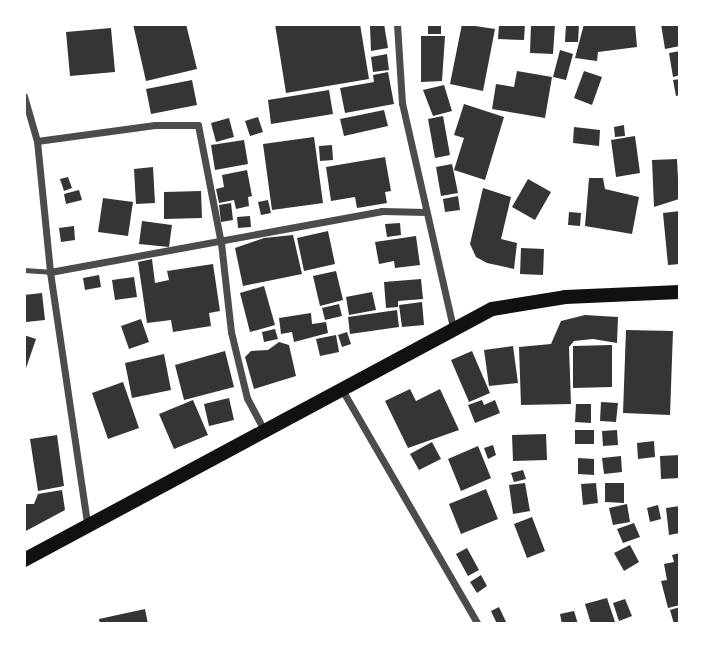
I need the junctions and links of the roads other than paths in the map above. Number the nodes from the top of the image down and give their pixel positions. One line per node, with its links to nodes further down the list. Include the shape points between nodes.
1 (397, 24): 4 (street, via 402,103)
2 (24, 96): 3 (street)
3 (37, 141): 5 (street, via 155,125 198,125); 7 (street)
4 (426, 212): 5 (street, via 382,211); 9 (street)
5 (221, 243): 7 (street); 11 (street, via 237,359 247,398)
6 (24, 270): 7 (lane)
7 (50, 272): 12 (street)
8 (680, 292): 9 (main road, via 565,297 492,309)
9 (453, 328): 10 (main road)
10 (341, 388): 11 (main road); 14 (street)
11 (267, 433): 12 (main road)
12 (87, 524): 13 (main road)
13 (24, 560)
14 (478, 624)

